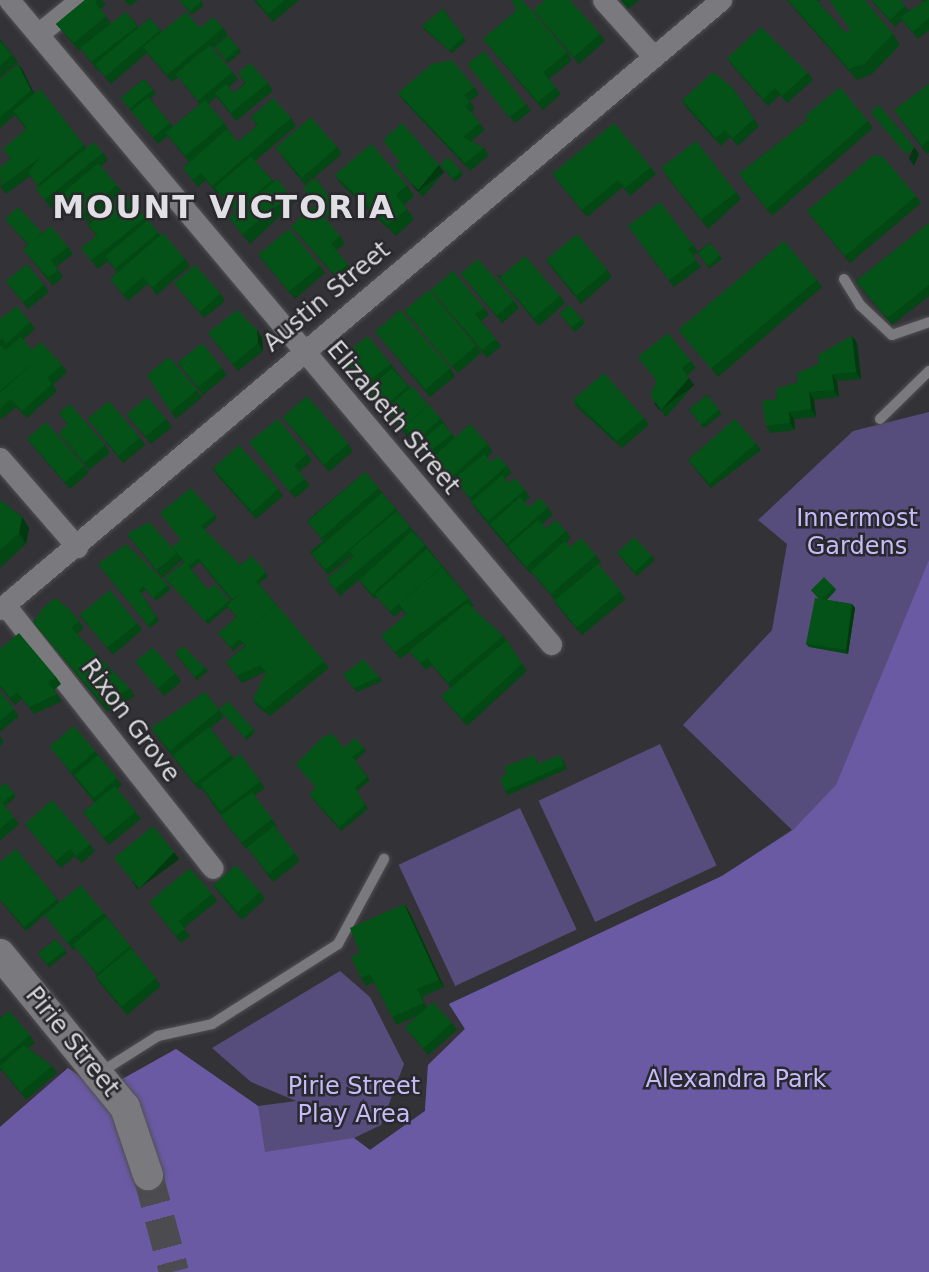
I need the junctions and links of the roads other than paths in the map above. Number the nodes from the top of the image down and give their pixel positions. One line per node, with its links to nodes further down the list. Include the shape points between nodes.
1 (9, 0): 5 (street, Elizabeth Street)
2 (80, 0): 5 (street)
3 (603, 0): 6 (street)
4 (721, 0): 6 (street, Austin Street)
5 (38, 34): 9 (street, Elizabeth Street)
6 (654, 57): 9 (street, Austin Street)
7 (844, 279): 8 (lane, via 882,329 901,334)
8 (929, 322)
9 (302, 351): 13 (street, Austin Street); 15 (street, Elizabeth Street)
10 (929, 371): 11 (lane)
11 (880, 419)
12 (0, 458): 13 (street)
13 (77, 547): 14 (street, Austin Street)
14 (3, 607): 17 (street, Rixon Grove)
15 (551, 644)
16 (384, 859): 19 (lane, via 338,944 212,1024 158,1036)
17 (213, 868)
18 (0, 954): 19 (street, Pirie Street)
19 (101, 1072): 20 (street, Pirie Street, via 129,1116)
20 (148, 1175)

